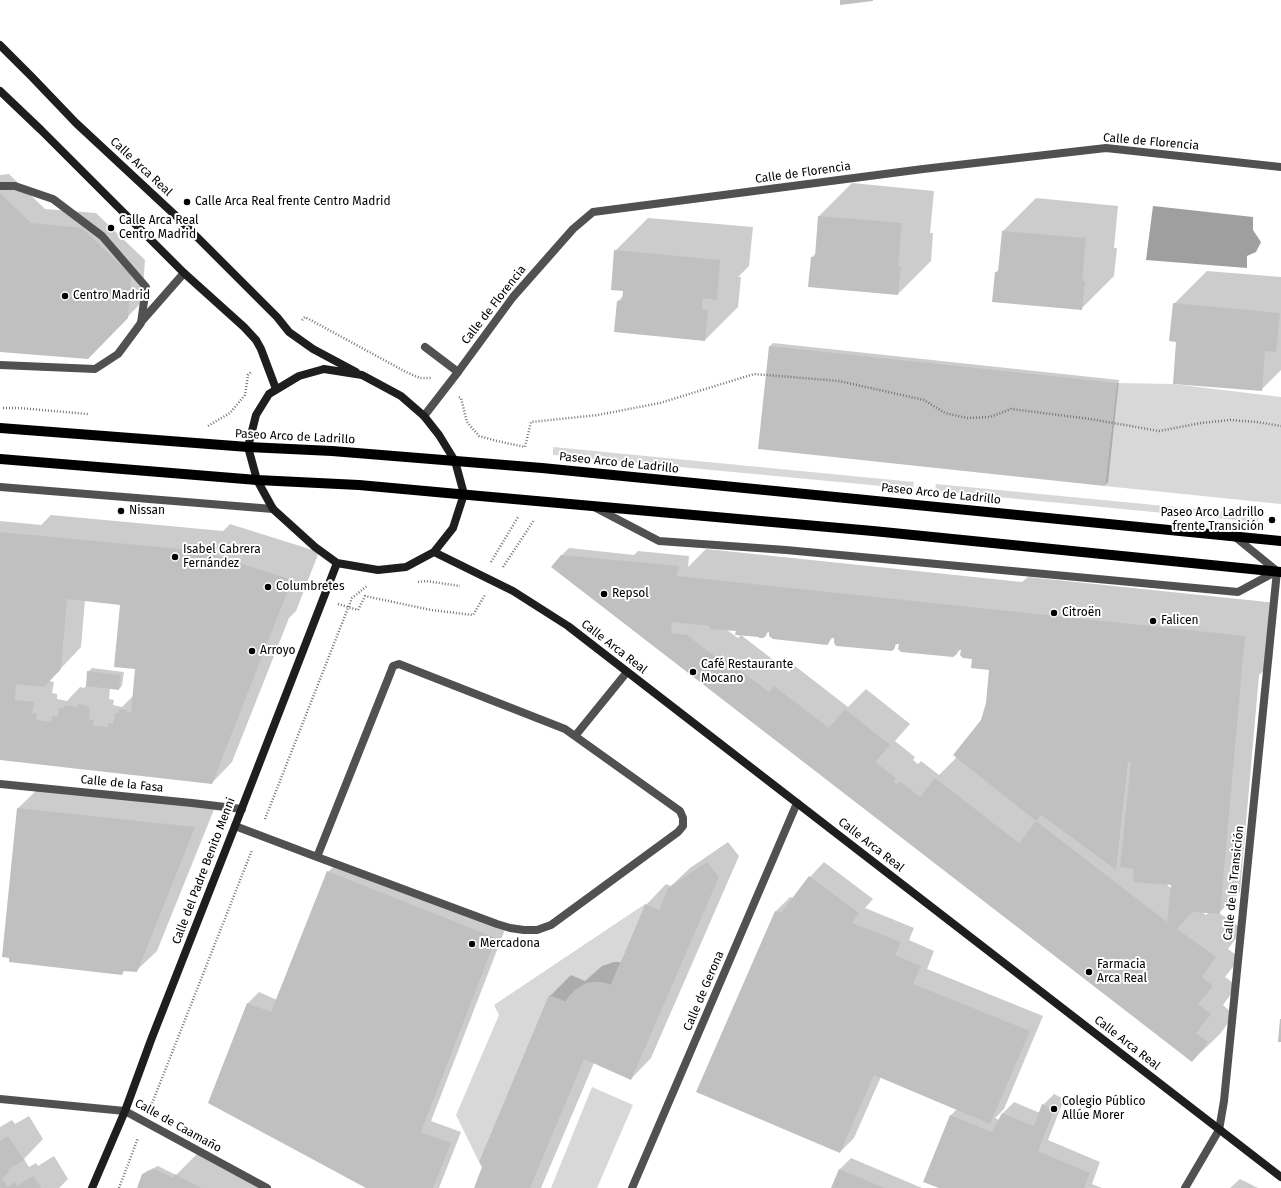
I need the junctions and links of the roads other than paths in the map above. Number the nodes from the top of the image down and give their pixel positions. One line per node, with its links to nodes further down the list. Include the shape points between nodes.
1 (0, 45): 10 (main road, Calle Arca Real, via 76,123 182,222 289,332 313,349)
2 (0, 91): 5 (main road)
3 (1281, 167): 9 (street, Calle de Florencia, via 1106,148 593,212 573,229 513,297)
4 (0, 186): 6 (street, via 15,186 53,199 102,236 146,287)
5 (184, 273): 6 (street); 11 (main road, via 256,340)
6 (141, 323): 8 (street, via 118,354 95,369)
7 (425, 347): 9 (street)
8 (0, 365)
9 (458, 372): 12 (street, Calle de Florencia)
10 (362, 375): 11 (main road, via 324,369 299,376); 12 (main road, Calle Arca Real, via 400,396)
11 (276, 389): 14 (main road, via 268,394 256,415)
12 (424, 416): 16 (main road, Calle Arca Real)
13 (0, 428): 14 (main road, Paseo Arco de Ladrillo)
14 (248, 447): 16 (main road, Paseo Arco de Ladrillo); 17 (main road)
15 (0, 459): 17 (main road)
16 (455, 461): 19 (main road, Calle Arca Real); 22 (main road, Paseo Arco de Ladrillo)
17 (257, 480): 19 (main road); 21 (main road)
18 (0, 486): 21 (street)
19 (464, 494): 20 (main road); 24 (main road, via 453,528)
20 (592, 506): 26 (main road); 26 (street, via 659,541 786,550 1238,592)
21 (273, 509): 25 (main road, via 315,547)
22 (1234, 536): 23 (main road, Paseo Arco de Ladrillo); 26 (street)
23 (1281, 541)
24 (434, 552): 25 (main road, via 406,567 378,570); 27 (main road, Calle Arca Real, via 513,591 568,626)
25 (337, 562): 31 (main road, Calle del Padre Benito Menni)
26 (1279, 572): 36 (street, Calle de la Transición, via 1226,1089)
27 (627, 672): 28 (street); 30 (main road, Calle Arca Real)
28 (575, 736): 33 (street, via 565,729 405,666 393,666); 33 (street, via 680,812 683,826 551,925 537,930 510,928)
29 (0, 784): 31 (street, Calle de la Fasa)
30 (797, 803): 36 (main road, Calle Arca Real); 40 (street, Calle de Gerona)
31 (242, 809): 32 (main road, Calle del Padre Benito Menni)
32 (235, 826): 33 (street); 35 (main road, Calle del Padre Benito Menni)
33 (317, 857)
34 (0, 1099): 35 (street, Calle de Caamaño)
35 (125, 1111): 38 (main road, Calle del Padre Benito Menni); 39 (street, Calle de Caamaño)
36 (1219, 1130): 37 (main road, Calle Arca Real); 41 (street, Calle de la Transición)
37 (1281, 1177)
38 (92, 1188)
39 (267, 1188)
40 (632, 1188)
41 (1184, 1188)

